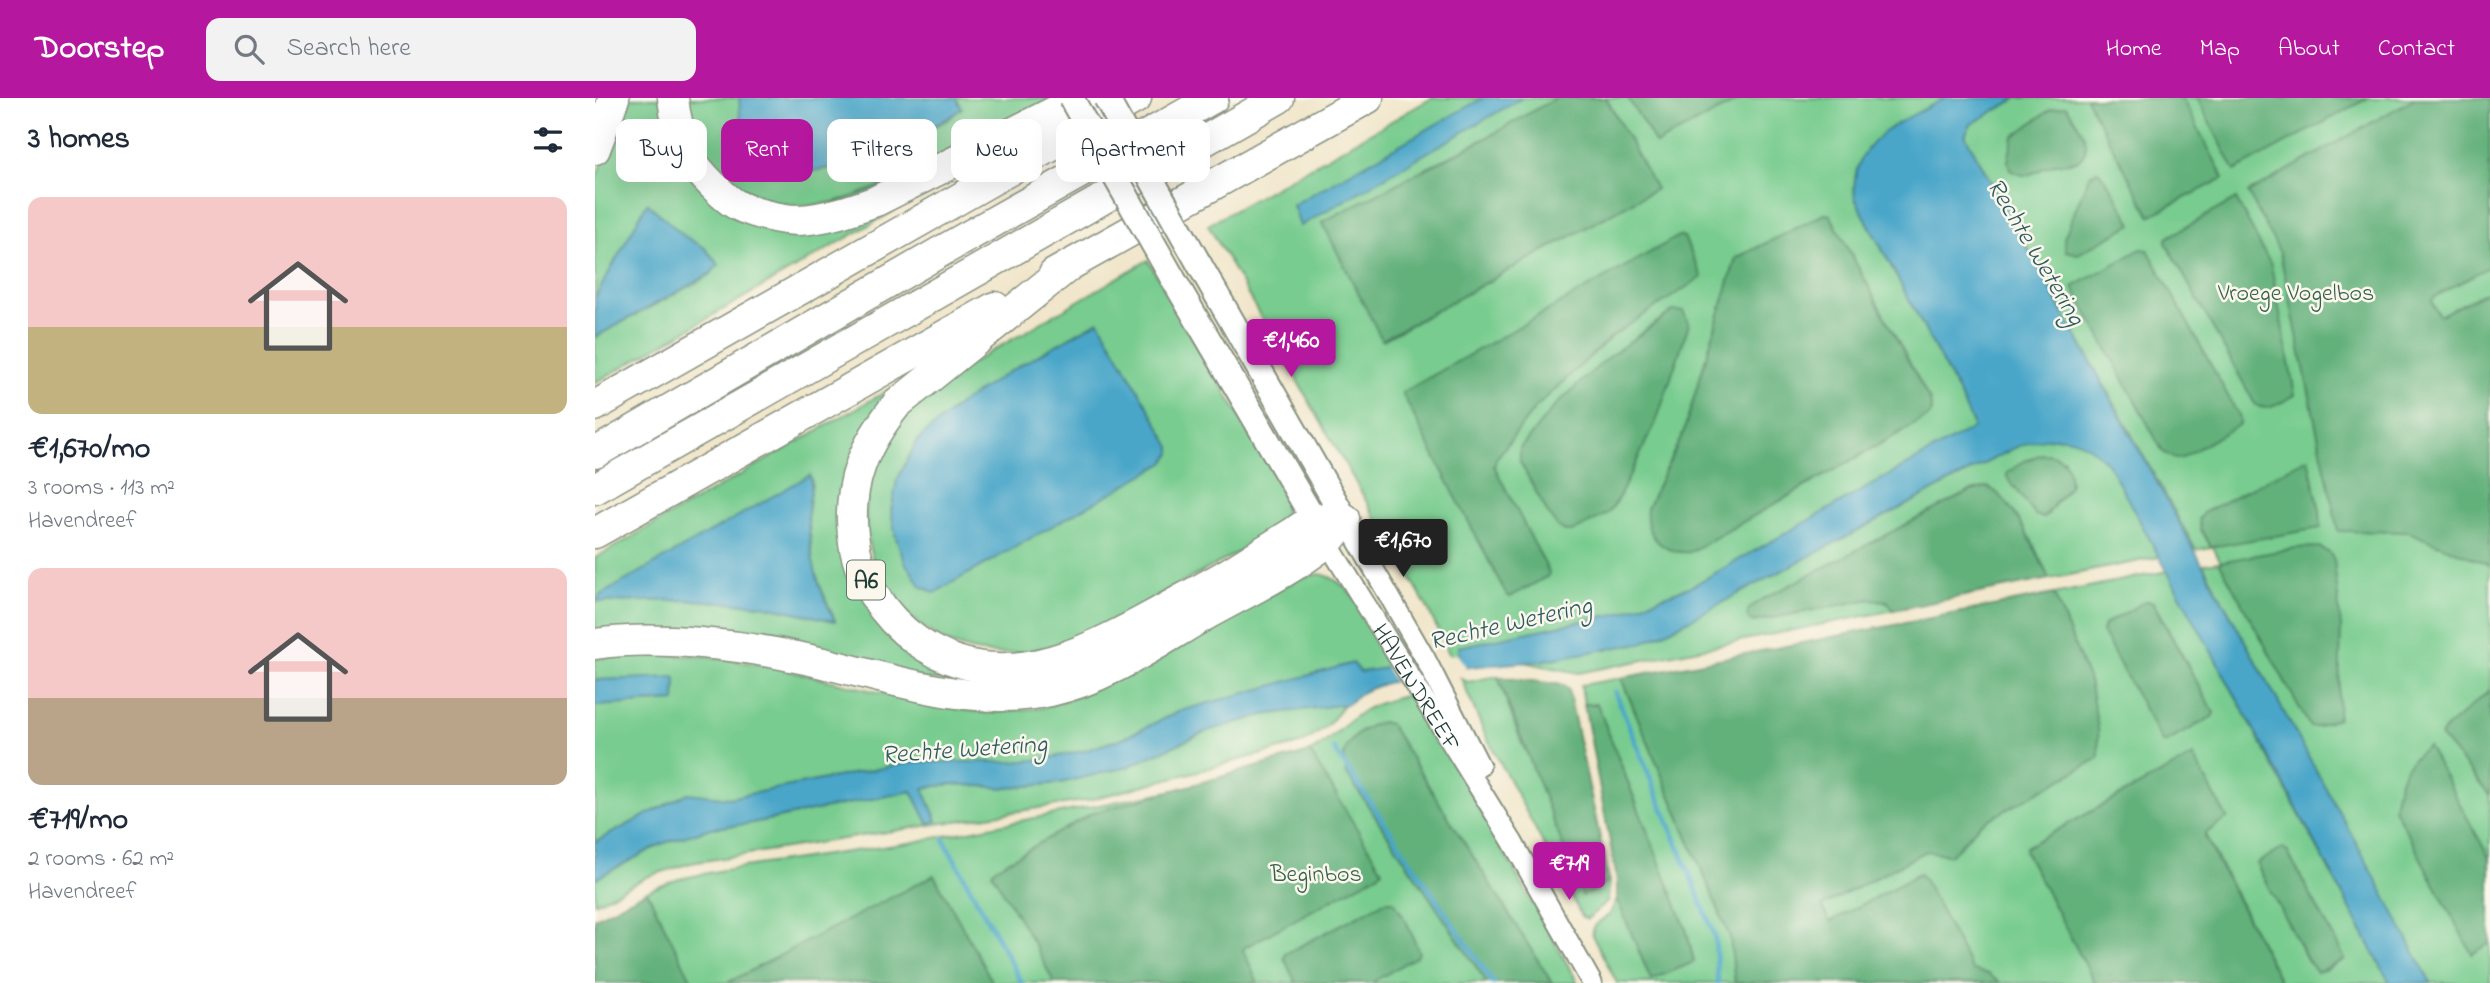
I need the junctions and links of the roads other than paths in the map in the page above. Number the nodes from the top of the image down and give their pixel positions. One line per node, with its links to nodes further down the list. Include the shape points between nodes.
1 (614, 98): 10 (highway)
2 (673, 98): 4 (highway, via 687,153 708,180 733,203 764,215 797,220 841,214 876,201)
3 (1071, 98): 17 (main road, HAVENDREEF, bridge, via 1172,277)
4 (1082, 98)
5 (1106, 98): 17 (main road, HAVENDREEF, bridge, via 1198,262)
6 (1136, 98): 12 (highway)
7 (1213, 98): 15 (highway)
8 (1279, 98): 16 (highway)
9 (1368, 98): 11 (highway, A6)
10 (595, 149)
11 (1070, 265): 17 (highway, A6, via 897,404 863,454 855,481 853,537 870,590 886,613 905,632 947,658 1011,669 1047,664 1083,651 1221,577); 18 (highway, A6)
12 (629, 386): 13 (highway); 14 (street)
13 (595, 406)
14 (595, 416)
15 (595, 453)
16 (595, 489)
17 (1329, 527): 19 (highway, via 1281,572 1104,673 1050,691 963,695 742,647 670,642); 20 (street, HAVENDREEF, via 1417,687); 20 (street, HAVENDREEF, via 1426,660)
18 (595, 533)
19 (595, 644)
20 (1512, 841): 21 (street, HAVENDREEF)
21 (1592, 983)

